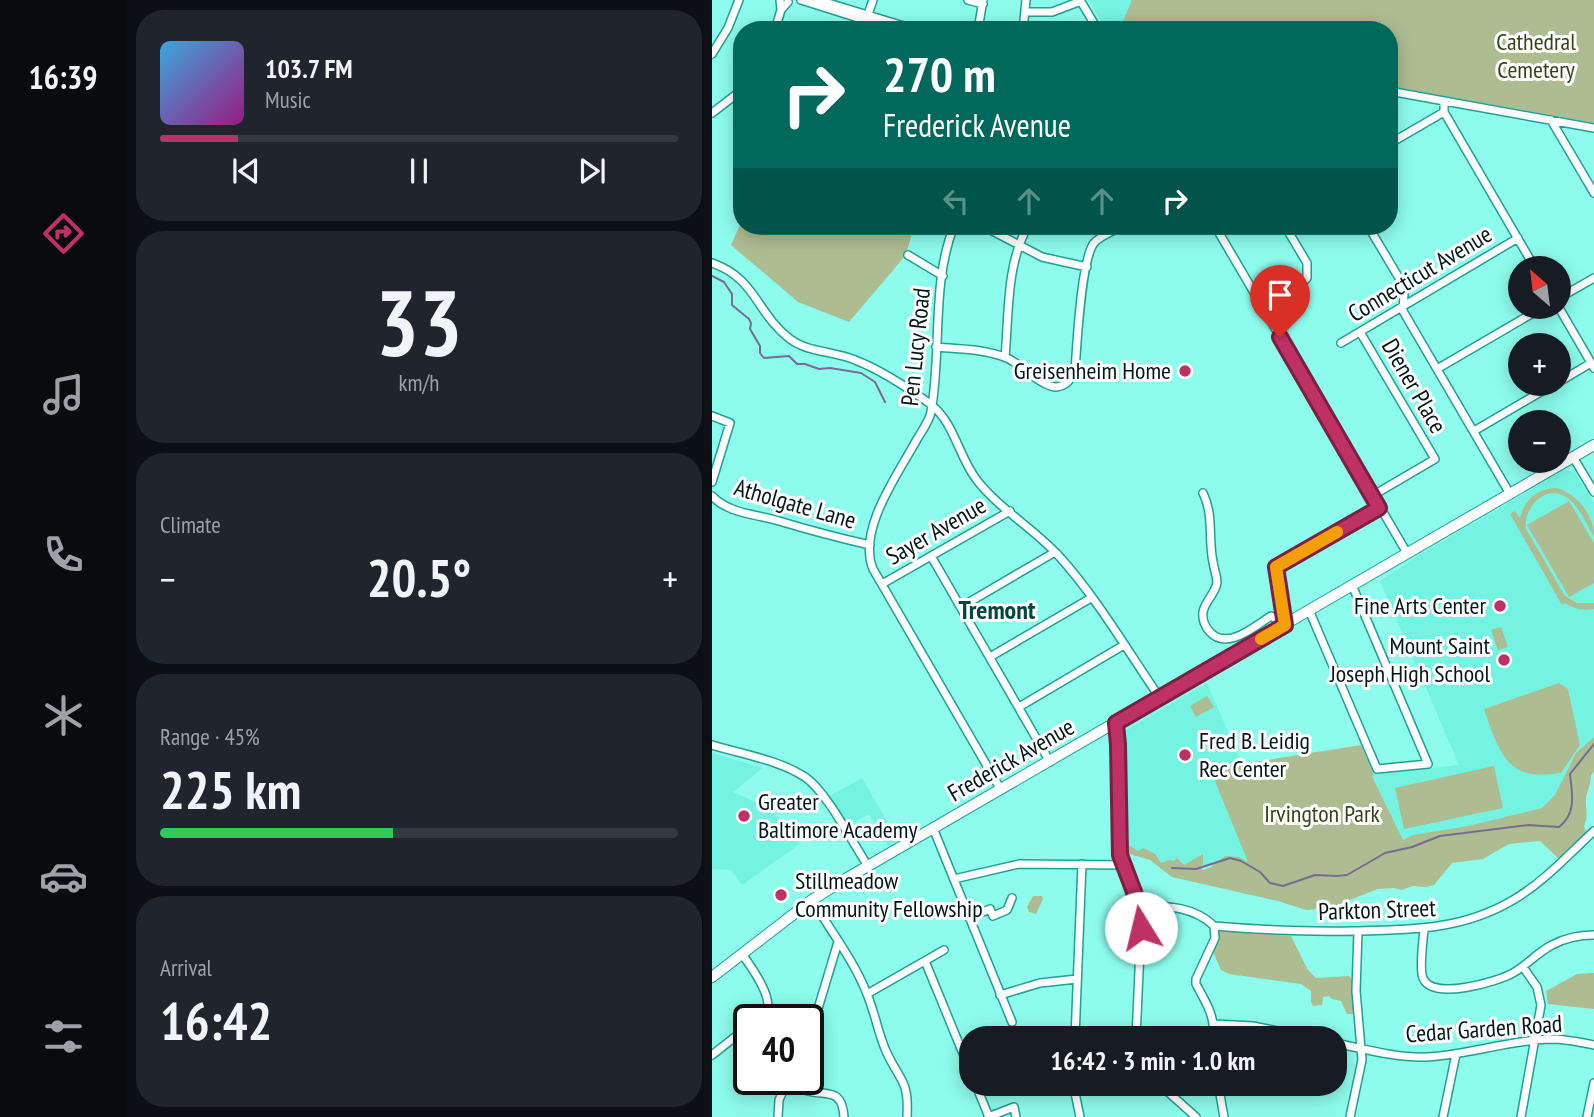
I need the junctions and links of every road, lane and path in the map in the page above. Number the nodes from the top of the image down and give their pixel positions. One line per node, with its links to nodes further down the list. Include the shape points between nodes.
1 (739, 0): 19 (street)
2 (801, 0): 11 (street)
3 (818, 0): 11 (street)
4 (872, 0): 11 (street)
5 (968, 0): 9 (street)
6 (1026, 0): 10 (street)
7 (786, 1): 12 (street)
8 (1081, 1): 10 (street, via 1052,12); 17 (street)
9 (983, 2): 15 (street)
10 (1025, 12): 16 (street)
11 (866, 18): 13 (street); 14 (street)
12 (778, 21)
13 (874, 21)
14 (879, 21)
15 (980, 21)
16 (1024, 21)
17 (1093, 21)
18 (713, 35): 19 (street)
19 (721, 40): 20 (street)
20 (712, 54)
21 (1398, 93): 23 (street)
22 (733, 97): 25 (street)
23 (1444, 101): 24 (street); 26 (street)
24 (1444, 112): 28 (street); 37 (street)
25 (712, 113)
26 (1551, 120): 27 (street); 29 (street)
27 (1594, 128)
28 (1398, 139)
29 (1594, 193)
30 (951, 235): 43 (street, Pen Lucy Road)
31 (1000, 235): 38 (street)
32 (1024, 235): 38 (street)
33 (1108, 235): 42 (street, via 1096,242)
34 (1220, 235): 46 (street)
35 (1290, 235): 46 (street, via 1307,263 1307,278)
36 (1373, 235): 47 (street, via 1402,283)
37 (1518, 238): 40 (street); 47 (street, Connecticut Avenue)
38 (1019, 245): 42 (street, via 1050,260); 53 (street)
39 (909, 255): 43 (street)
40 (1528, 256)
41 (712, 263): 58 (street, via 744,281 769,320 793,341 866,364)
42 (1087, 267): 53 (street, via 1075,370 1069,381 1052,387)
43 (943, 276): 52 (street, Pen Lucy Road)
44 (1594, 278): 45 (street)
45 (1571, 291)
46 (1262, 307): 68 (street)
47 (1402, 307): 50 (street, Connecticut Avenue); 55 (street)
48 (1523, 319): 55 (street)
49 (1565, 319): 54 (street)
50 (1360, 332): 51 (street, Connecticut Avenue); 68 (street, Diener Place, via 1435,459)
51 (1341, 343)
52 (936, 347): 53 (street); 58 (street, Pen Lucy Road)
53 (1005, 357)
54 (1592, 365): 56 (street)
55 (1437, 369): 60 (street)
56 (1571, 376)
57 (1534, 396): 60 (street)
58 (931, 404): 70 (street, via 951,429 974,477); 71 (street, Pen Lucy Road, via 930,416 885,495)
59 (712, 416): 63 (street, via 730,423)
60 (1474, 431): 66 (street)
61 (1594, 445): 62 (main road, Frederick Avenue)
62 (1573, 457): 64 (street); 66 (main road, Frederick Avenue)
63 (712, 482)
64 (1594, 492)
65 (1203, 493): 80 (street, via 1209,507 1217,583 1204,607 1207,628 1225,639 1271,616)
66 (1510, 494): 73 (main road, Frederick Avenue)
67 (712, 496): 71 (street, Atholgate Lane, via 736,511)
68 (1372, 496): 69 (street)
69 (1379, 508): 73 (street); 80 (street, via 1276,567)
70 (1010, 511): 72 (street); 74 (street, Sayer Avenue)
71 (870, 545): 75 (street, via 871,563)
72 (1055, 552): 77 (street); 78 (street)
73 (1407, 553): 76 (main road, Frederick Avenue)
74 (931, 556): 75 (street, Sayer Avenue); 78 (street)
75 (882, 584): 88 (street)
76 (1352, 585): 79 (main road, Frederick Avenue); 79 (street, via 1428,764 1377,769)
77 (1091, 598): 81 (street); 82 (street)
78 (961, 607): 82 (street)
79 (1309, 610): 80 (main road, Frederick Avenue)
80 (1285, 625): 83 (main road, Frederick Avenue)
81 (1124, 645): 83 (street); 84 (street)
82 (990, 657): 84 (street)
83 (1160, 698): 85 (main road, Frederick Avenue)
84 (1019, 707): 87 (street)
85 (1116, 723): 87 (main road, Frederick Avenue); 92 (street)
86 (712, 745): 93 (street, via 804,777 819,791)
87 (1050, 762): 88 (main road, Frederick Avenue)
88 (1001, 790): 89 (main road, Frederick Avenue)
89 (933, 828): 93 (main road, Frederick Avenue); 94 (street)
90 (1594, 831): 100 (street, Parkton Street, via 1515,900 1468,920)
91 (1082, 864): 92 (street); 94 (street, via 1021,864); 109 (street)
92 (1123, 865): 97 (street)
93 (868, 866): 96 (main road, Frederick Avenue)
94 (954, 880): 98 (street)
95 (1012, 898): 98 (street, via 1007,910 993,916 990,909)
96 (812, 900): 103 (street); 105 (main road, Frederick Avenue)
97 (1139, 905): 99 (street, via 1189,910); 117 (street)
98 (969, 918): 111 (street)
99 (1214, 926): 101 (street, Parkton Street); 115 (street, via 1215,938 1196,979)
100 (1424, 930): 101 (street, Parkton Street); 107 (street, via 1422,974 1426,984 1436,989 1478,986)
101 (1358, 931): 124 (street, via 1356,991)
102 (1594, 935): 107 (street, via 1552,945)
103 (838, 942): 110 (street); 113 (street)
104 (944, 950): 106 (street)
105 (742, 954): 108 (main road, Frederick Avenue); 112 (street, via 764,989)
106 (925, 961): 110 (street); 121 (street)
107 (1523, 967): 120 (street, via 1540,999)
108 (712, 977)
109 (1077, 979): 111 (street, via 1049,981); 116 (street)
110 (867, 994): 136 (street, via 886,1051 904,1082)
111 (1000, 995): 114 (street)
112 (768, 1004)
113 (819, 1004)
114 (1011, 1022)
115 (1215, 1024): 118 (street)
116 (1075, 1026)
117 (1137, 1026)
118 (1253, 1026)
119 (733, 1039): 126 (street)
120 (1535, 1040): 123 (street, Cedar Garden Road); 125 (street, Cedar Garden Road); 144 (street)
121 (959, 1044)
122 (1347, 1045): 124 (street, Cedar Garden Road)
123 (1594, 1045)
124 (1362, 1048): 125 (street, Cedar Garden Road, via 1406,1056); 142 (street)
125 (1456, 1054): 143 (street)
126 (712, 1055)
127 (1594, 1083): 145 (street)
128 (824, 1093): 135 (street, via 840,1101)
129 (781, 1095): 134 (street)
130 (980, 1096): 137 (street)
131 (1076, 1096): 139 (street)
132 (1173, 1096): 140 (street)
133 (1220, 1096): 141 (street)
134 (778, 1117)
135 (844, 1117)
136 (907, 1117)
137 (989, 1117): 138 (street, via 1014,1107)
138 (1016, 1117)
139 (1080, 1117)
140 (1196, 1117)
141 (1224, 1117)
142 (1350, 1117)
143 (1443, 1117)
144 (1521, 1117)
145 (1587, 1117)

